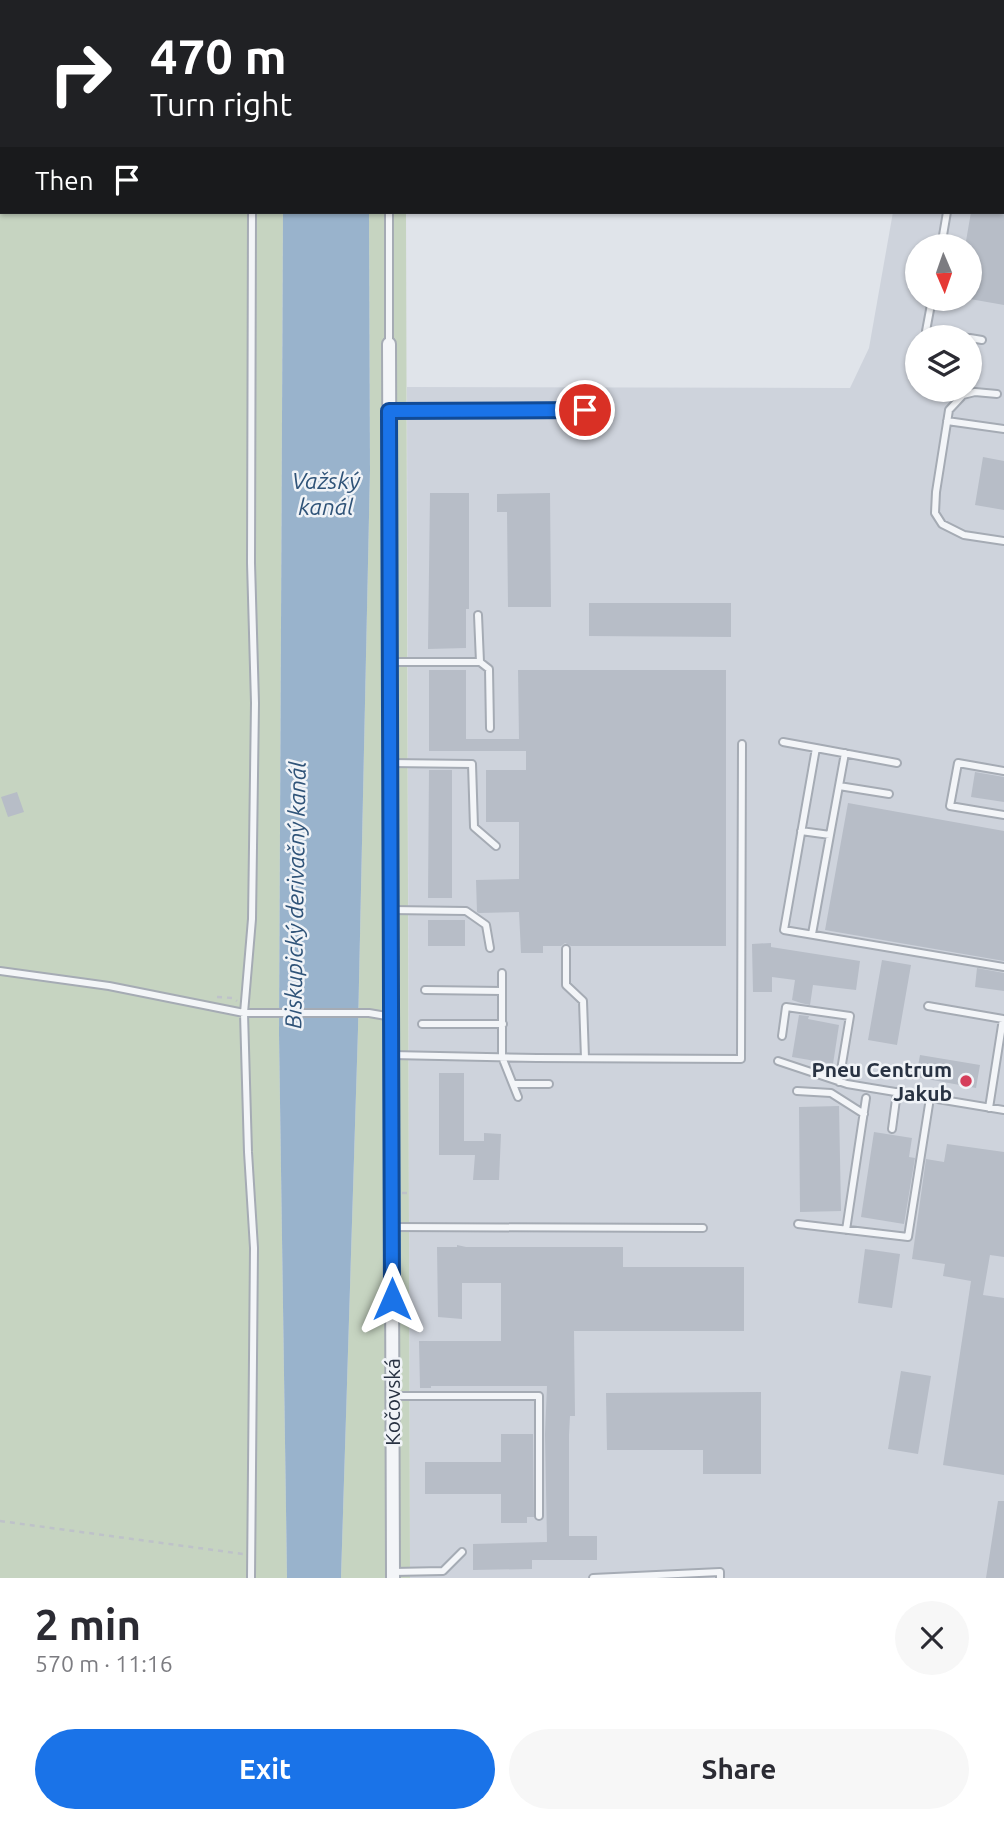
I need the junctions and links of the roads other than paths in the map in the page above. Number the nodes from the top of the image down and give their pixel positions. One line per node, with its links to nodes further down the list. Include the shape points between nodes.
1 (252, 214): 39 (lane, via 254,703 251,919)
2 (389, 214): 5 (lane)
3 (947, 214): 4 (lane)
4 (943, 234)
5 (389, 344): 8 (street, Kočovská)
6 (997, 394): 9 (lane, via 962,395 949,410)
7 (585, 410): 8 (lane)
8 (389, 411): 13 (street, Kočovská)
9 (947, 421): 10 (lane); 11 (lane, via 935,513 942,524 964,535)
10 (1004, 429)
11 (1004, 541)
12 (478, 615): 14 (lane)
13 (390, 662): 14 (lane); 20 (street, Kočovská)
14 (480, 662): 15 (lane, via 489,669)
15 (490, 729)
16 (783, 742): 18 (lane)
17 (742, 744): 46 (lane, via 740,1059)
18 (816, 748): 19 (lane); 26 (lane)
19 (845, 754): 21 (lane); 23 (lane)
20 (390, 763): 28 (lane, via 472,764 474,827); 29 (street, Kočovská)
21 (897, 763)
22 (1004, 771): 25 (lane, via 958,763 950,806)
23 (839, 786): 24 (lane); 27 (lane)
24 (889, 794)
25 (1004, 815)
26 (801, 831): 27 (lane); 30 (lane, via 784,930)
27 (830, 835): 30 (lane)
28 (496, 846)
29 (391, 910): 31 (lane, via 466,911 486,925); 40 (street, Kočovská)
30 (812, 934): 33 (lane)
31 (491, 948)
32 (566, 949): 46 (lane, via 566,985 583,1001)
33 (1004, 967)
34 (0, 971): 39 (lane, via 109,986)
35 (502, 973): 37 (lane)
36 (425, 990): 37 (lane)
37 (502, 991): 42 (lane)
38 (928, 1006): 56 (lane, via 1003,1018)
39 (244, 1013): 40 (lane); 68 (lane, via 254,1248)
40 (392, 1017): 44 (street, Kočovská)
41 (422, 1024): 42 (lane)
42 (503, 1024): 45 (lane)
43 (782, 1036): 48 (lane, via 786,1007 850,1016)
44 (391, 1055): 45 (lane); 61 (street, Kočovská)
45 (502, 1057): 46 (lane); 49 (lane)
46 (585, 1058)
47 (778, 1061): 48 (lane)
48 (839, 1082): 52 (lane)
49 (513, 1084): 50 (lane); 53 (lane)
50 (549, 1084)
51 (797, 1091): 58 (lane, via 831,1093)
52 (897, 1093): 55 (lane); 59 (lane)
53 (518, 1097)
54 (866, 1098): 58 (lane)
55 (930, 1098): 56 (lane); 63 (lane, via 908,1237)
56 (989, 1108): 57 (lane)
57 (1004, 1110)
58 (864, 1114): 63 (lane)
59 (892, 1129)
60 (798, 1224): 63 (lane)
61 (392, 1227): 62 (lane); 64 (street, Kočovská)
62 (703, 1228)
63 (846, 1230)
64 (393, 1396): 65 (lane, via 539,1396); 67 (street, Kočovská)
65 (539, 1516)
66 (462, 1552): 67 (lane, via 443,1571)
67 (393, 1575)
68 (251, 1578)
69 (593, 1578): 70 (lane)
70 (621, 1578): 71 (lane, via 720,1572)
71 (720, 1578)

